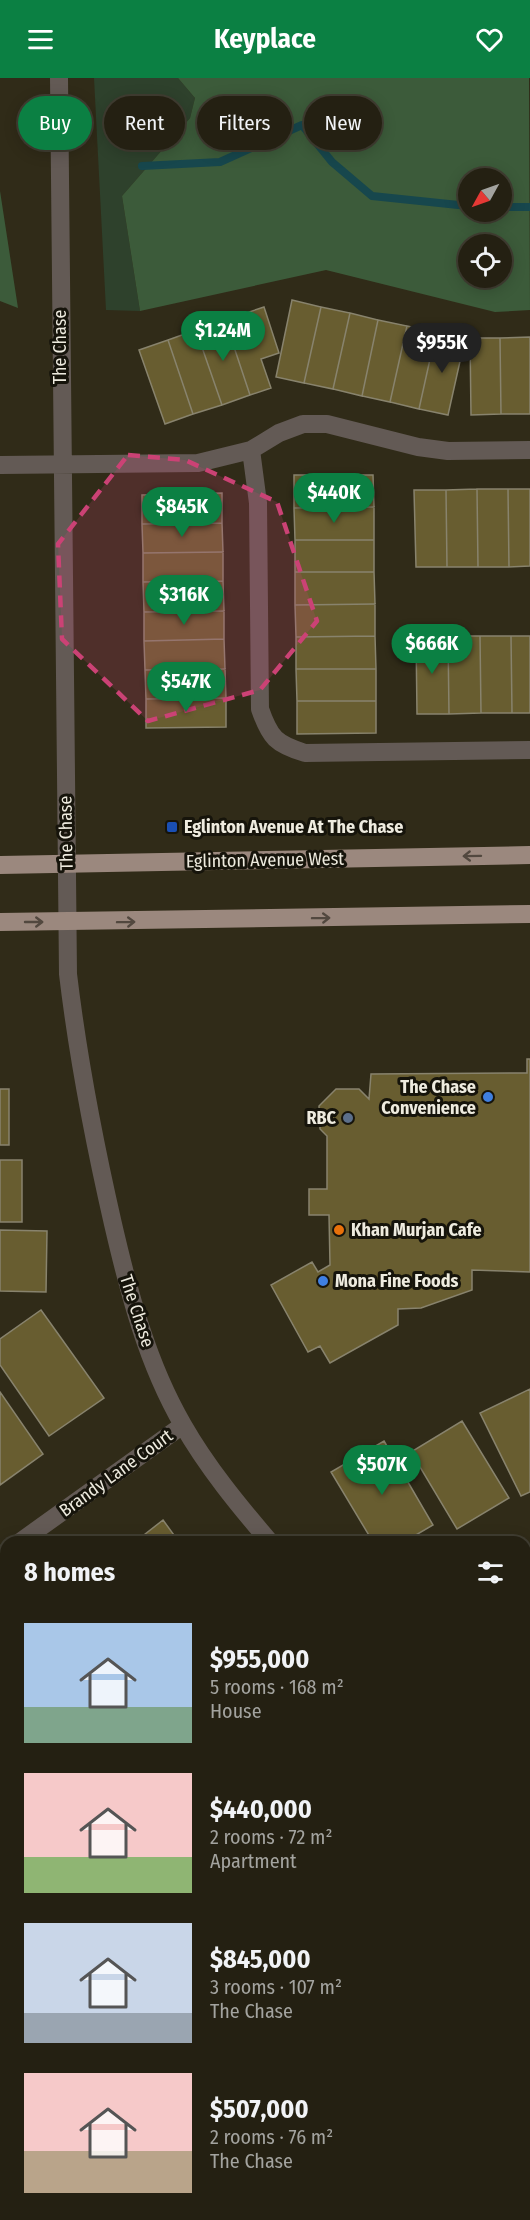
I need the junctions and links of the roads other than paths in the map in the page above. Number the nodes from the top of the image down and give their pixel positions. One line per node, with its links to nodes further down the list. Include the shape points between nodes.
1 (59, 78): 4 (street, The Chase)
2 (251, 450): 3 (street, via 279,432 303,424 327,424 438,450); 4 (street, via 198,463); 6 (street, via 258,503 260,710 267,731 282,746 305,753)
3 (530, 450)
4 (61, 464): 5 (street); 8 (street, The Chase)
5 (0, 465)
6 (530, 750)
7 (530, 855): 8 (main road, Eglinton Avenue West, one-way to 8)
8 (67, 864): 9 (main road, Eglinton Avenue West); 12 (street, The Chase)
9 (0, 865)
10 (530, 914): 12 (main road, one-way to 10)
11 (0, 922): 12 (main road, one-way to 12)
12 (68, 922): 13 (street, The Chase, via 68,974 79,1064 104,1184 132,1304)
13 (183, 1425): 14 (street, Brandy Lane Court); 15 (street, The Chase)
14 (28, 1536)
15 (265, 1536)

